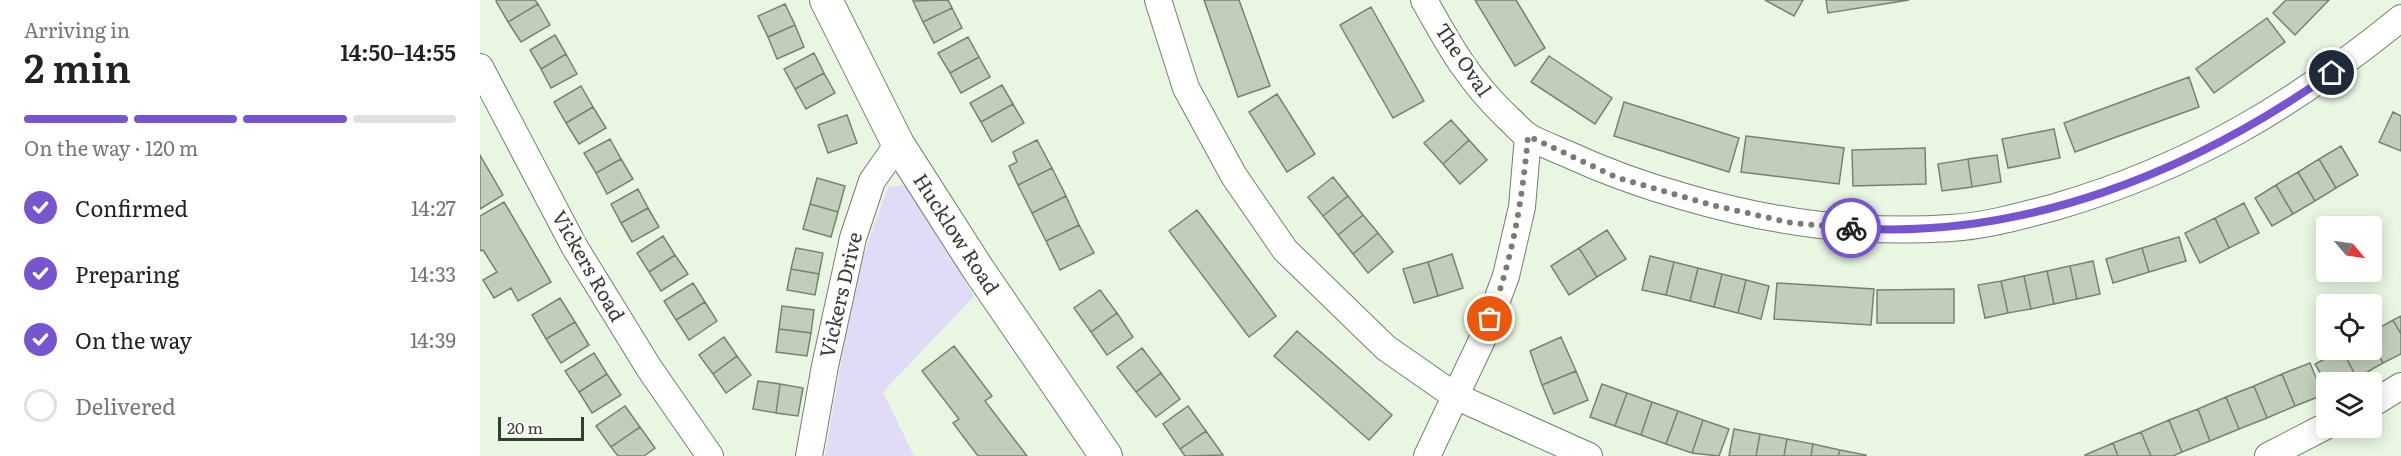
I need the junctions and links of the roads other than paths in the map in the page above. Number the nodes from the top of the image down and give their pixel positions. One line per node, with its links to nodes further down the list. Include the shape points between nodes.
1 (826, 0): 7 (street, Hucklow Road)
2 (1158, 0): 9 (street, via 1186,88 1234,176 1285,250 1386,348)
3 (1425, 0): 6 (street, The Oval, via 1480,91)
4 (2401, 18): 6 (street, The Oval, via 2300,96 2156,173 2010,219 1953,228 1883,230 1792,223 1618,178)
5 (480, 67): 12 (street, Vickers Road, via 574,246 649,368)
6 (1528, 136): 9 (street, via 1522,207 1506,276)
7 (898, 144): 13 (street, Vickers Drive, via 872,181 853,238); 14 (street, Hucklow Road)
8 (2401, 386): 10 (street)
9 (1455, 396): 15 (street); 16 (street)
10 (2382, 398)
11 (2316, 431): 17 (street)
12 (710, 456)
13 (809, 456)
14 (1106, 456)
15 (1426, 456)
16 (1589, 456)
17 (2268, 456)

